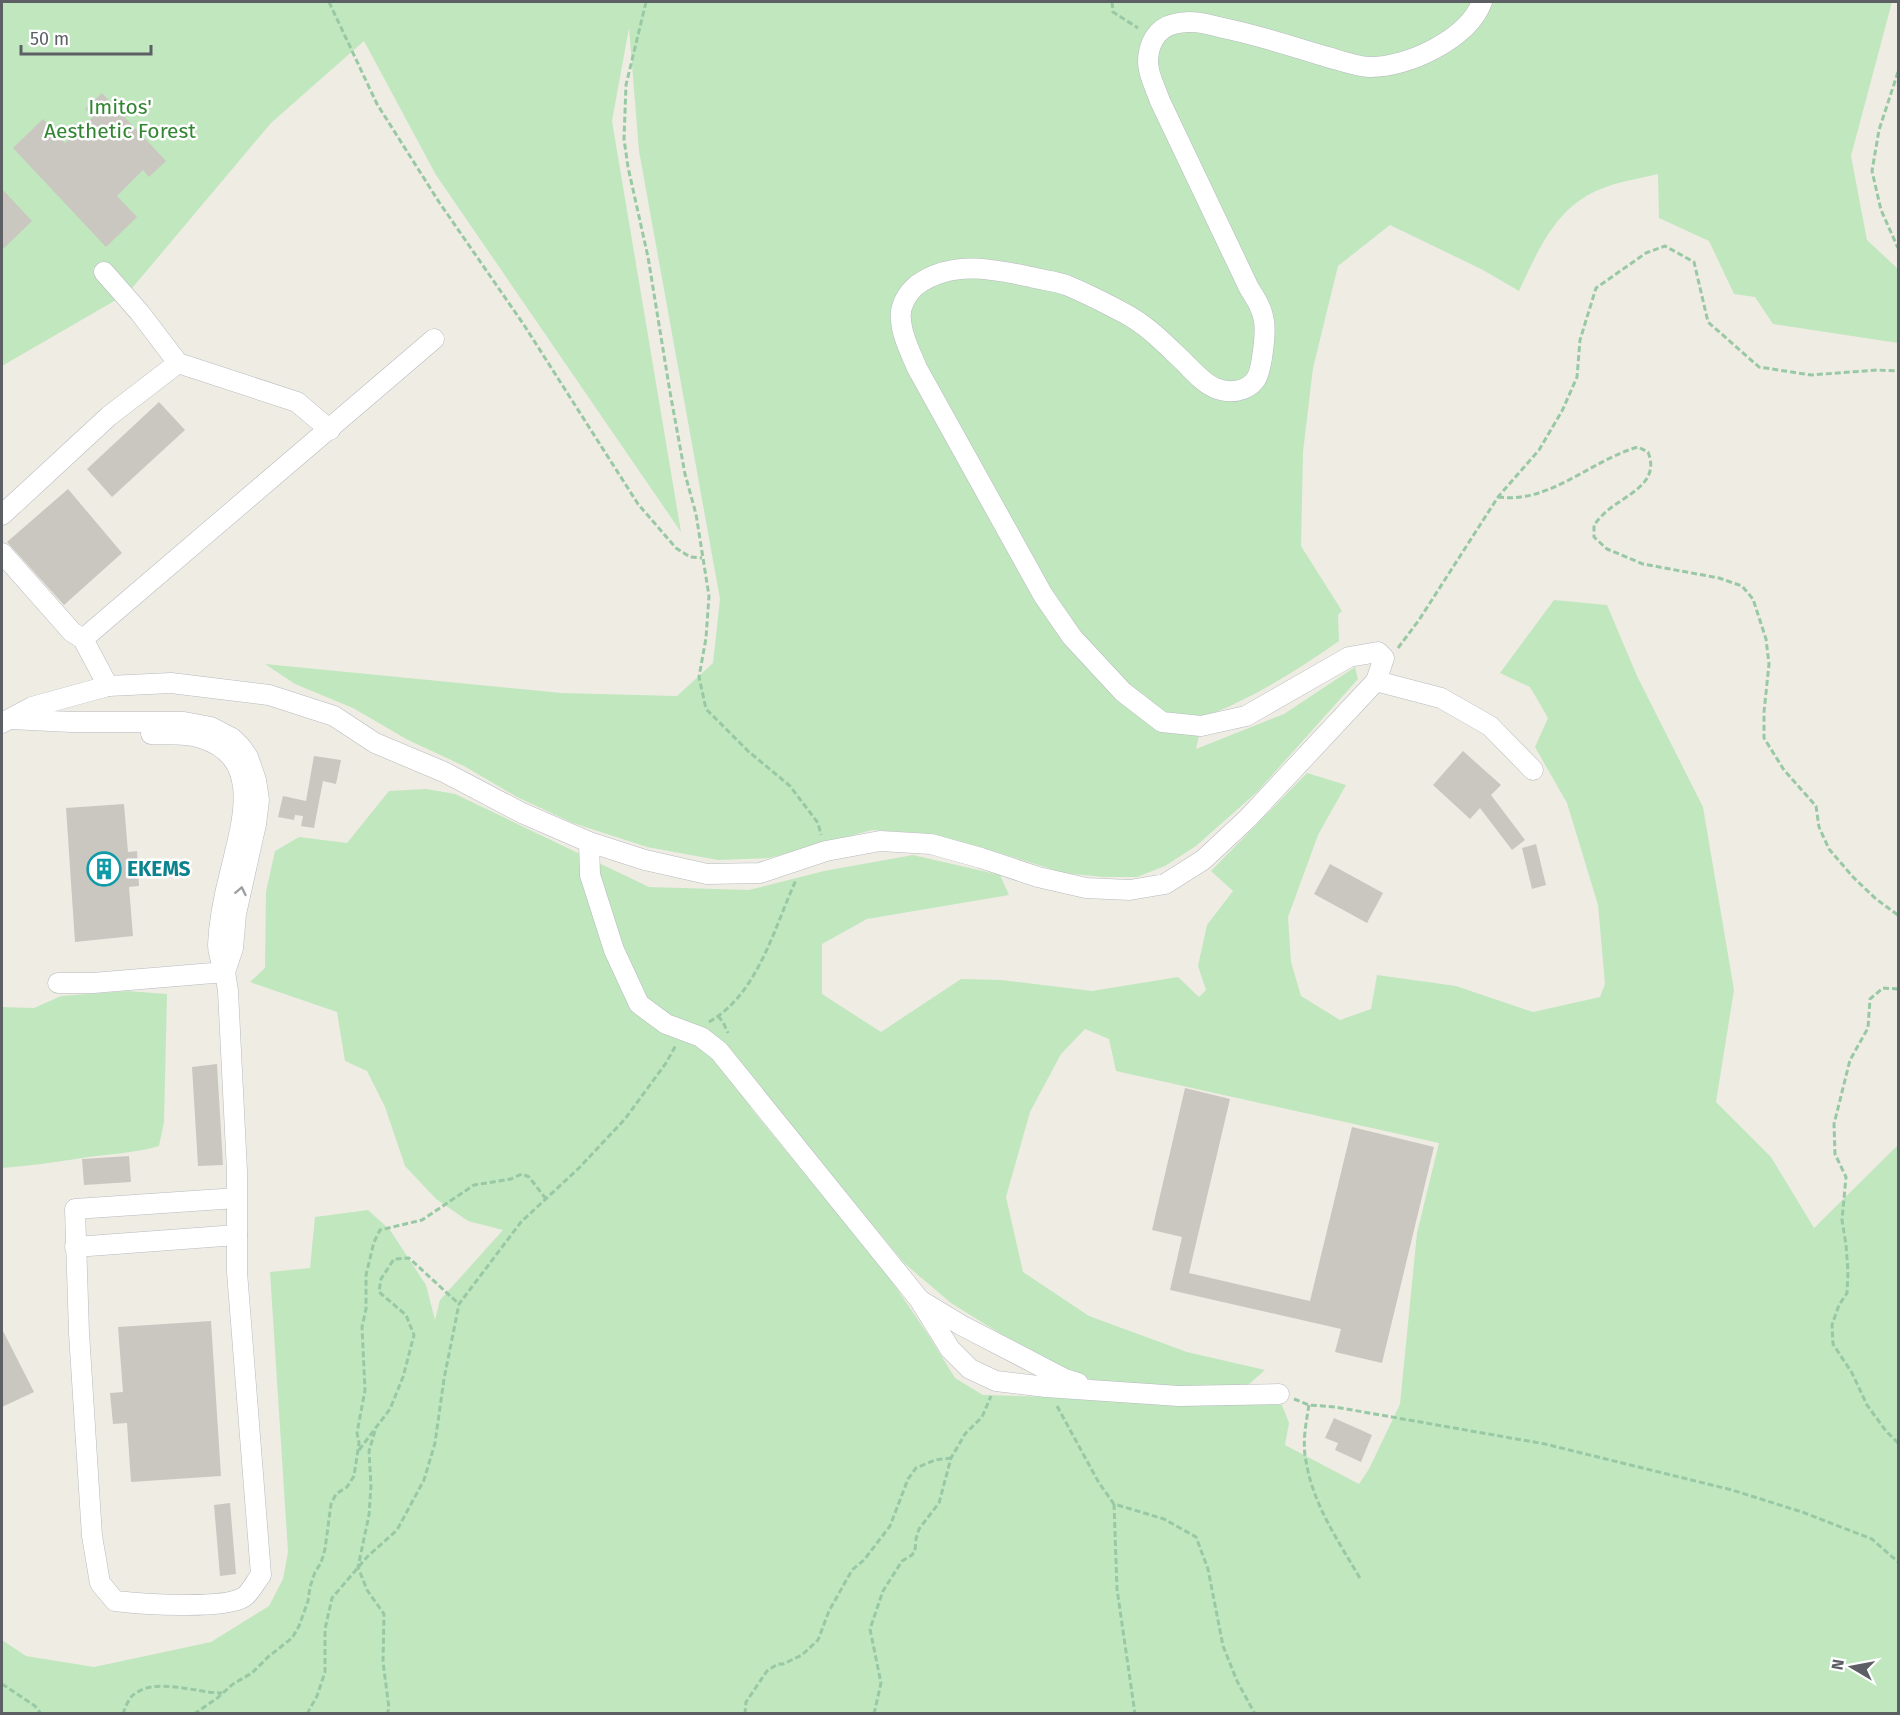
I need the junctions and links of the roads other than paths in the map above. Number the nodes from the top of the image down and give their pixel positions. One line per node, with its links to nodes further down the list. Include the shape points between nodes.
1 (1482, 2): 9 (street, via 1470,20 1440,45 1400,64 1383,66 1367,67 1198,22 1172,24 1152,40 1148,63 1160,101 1264,320 1257,378 1247,387 1234,392 1215,388 1156,335 1127,314 1086,293 1063,284 1000,271 973,267 929,276 912,289 900,320 917,368 1043,595 1072,637 1115,684 1162,722 1201,726 1246,716 1349,657 1378,652 1384,658)
2 (104, 272): 4 (street)
3 (434, 339): 5 (street)
4 (178, 363): 5 (street, via 297,402); 6 (street, via 109,416)
5 (330, 430): 8 (street)
6 (2, 515)
7 (2, 553): 8 (street, via 72,632)
8 (83, 639): 10 (street)
9 (1376, 681): 12 (street, via 1441,698 1480,720); 13 (street, via 1248,818 1203,860 1165,884 1130,890 1086,888 931,844 880,841 826,851 760,873 706,874)
10 (108, 686): 11 (street, via 32,707); 13 (street, via 171,683 269,695 334,716 375,743)
11 (6, 721): 14 (street, via 29,732 199,737 231,755 252,800 224,898)
12 (1533, 770)
13 (589, 843): 19 (street, via 590,875 614,950 639,1004 666,1024 701,1037 719,1051)
14 (225, 972): 15 (street); 16 (street)
15 (58, 983)
16 (237, 1198): 17 (street); 18 (street, via 75,1209)
17 (237, 1235): 18 (street); 18 (street, via 261,1575 244,1597 220,1603 150,1605 115,1600 100,1583 91,1524)
18 (75, 1247)
19 (919, 1299): 20 (street, via 1065,1379); 20 (street, via 950,1349 970,1369 996,1381)
20 (1100, 1390): 21 (street, via 1179,1396)
21 (1279, 1394)

